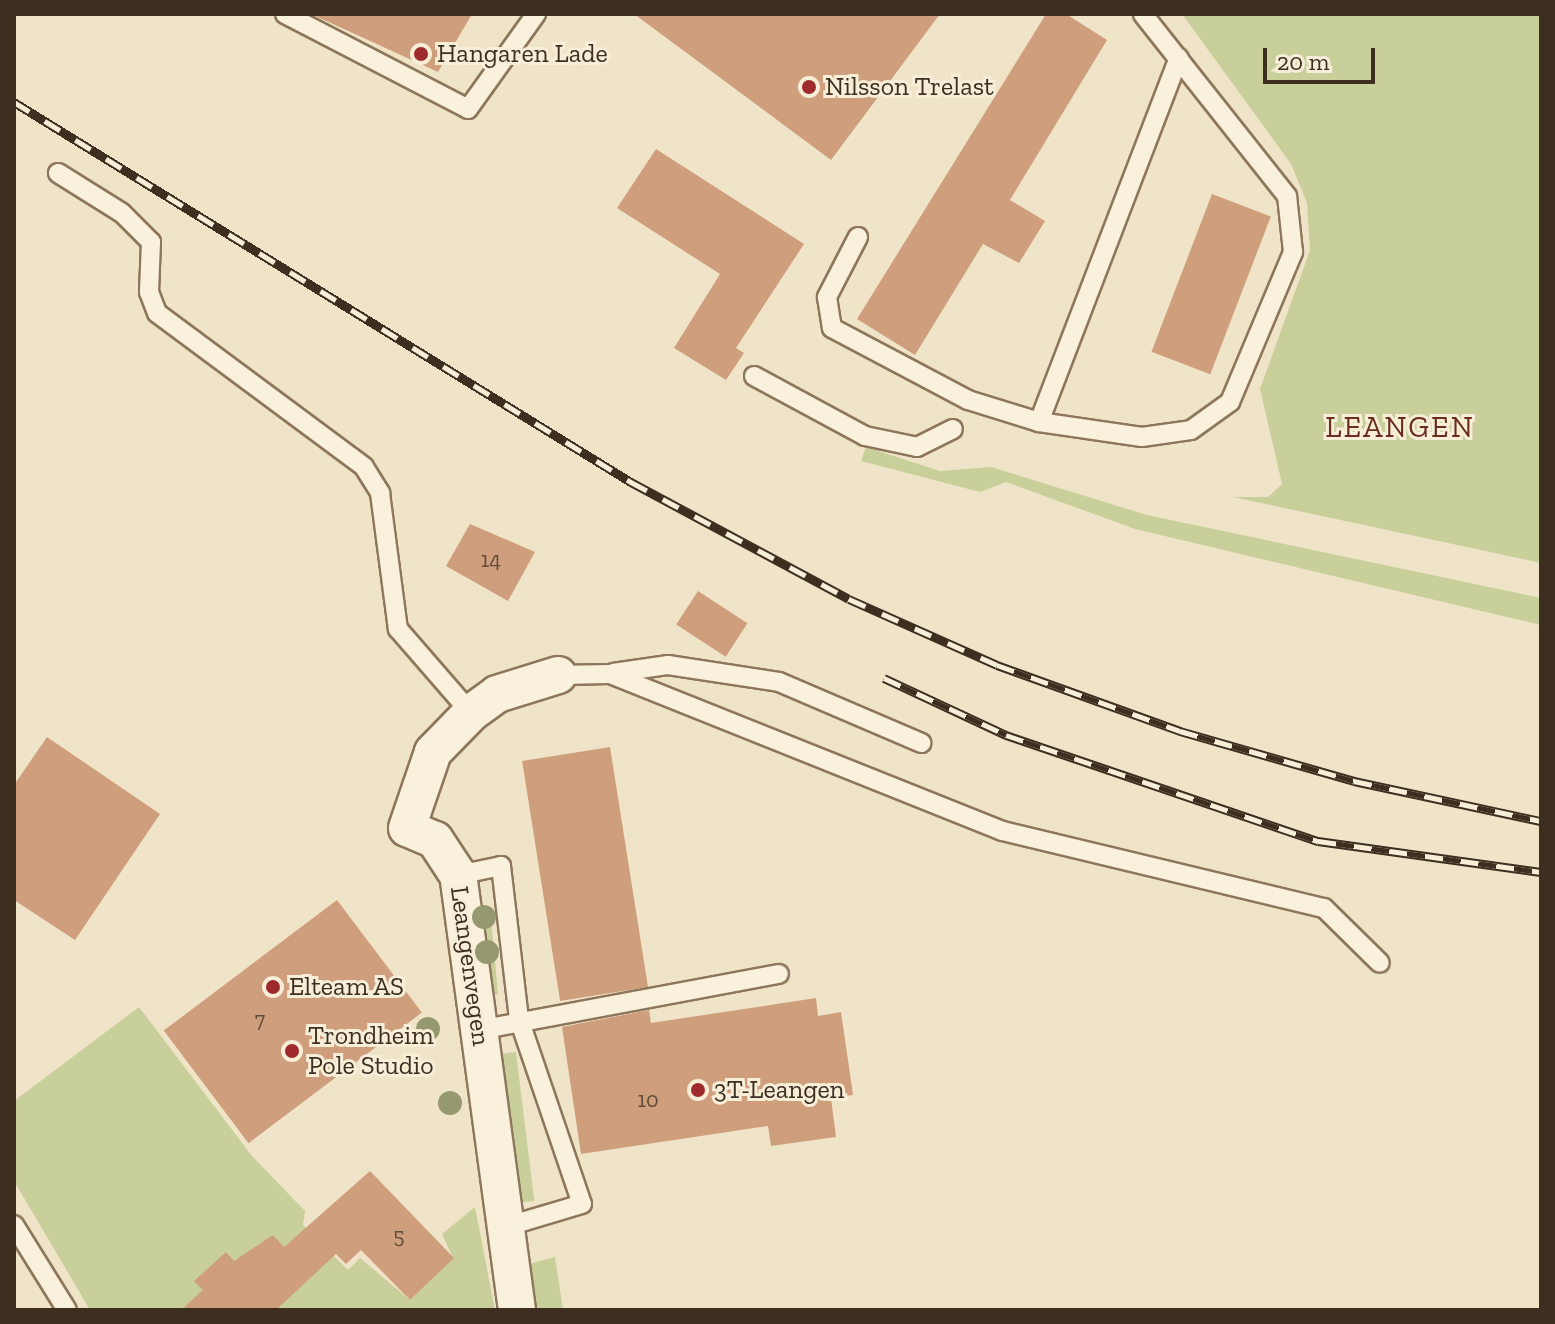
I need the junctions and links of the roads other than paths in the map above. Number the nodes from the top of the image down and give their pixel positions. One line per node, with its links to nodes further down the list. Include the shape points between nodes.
1 (285, 14): 2 (lane, via 468,109)
2 (536, 14)
3 (1143, 14): 4 (lane)
4 (1179, 58): 8 (lane); 8 (lane, via 1287,196 1293,252 1230,402 1191,430 1142,437)
5 (58, 173): 12 (lane, via 122,213 151,242 149,292 157,313 364,467 380,493 398,629)
6 (858, 237): 8 (lane, via 827,297 832,328 968,400)
7 (754, 376): 9 (lane, via 865,436 917,447)
8 (1039, 422)
9 (953, 429)
10 (610, 674): 11 (lane); 13 (lane, via 668,665 779,682); 15 (lane, via 1003,831 1324,908)
11 (558, 675): 12 (street, Leangenvegen, via 497,694)
12 (471, 713): 14 (street, Leangenvegen, via 433,752 407,828 435,840)
13 (921, 743)
14 (458, 875): 17 (lane, via 501,866); 18 (street, Leangenvegen)
15 (1380, 963)
16 (779, 974): 17 (lane)
17 (519, 1019): 18 (lane); 20 (lane, via 582,1204)
18 (479, 1030): 20 (street, Leangenvegen)
19 (14, 1225): 21 (lane)
20 (505, 1227): 22 (street, Leangenvegen)
21 (67, 1310)
22 (517, 1310)

